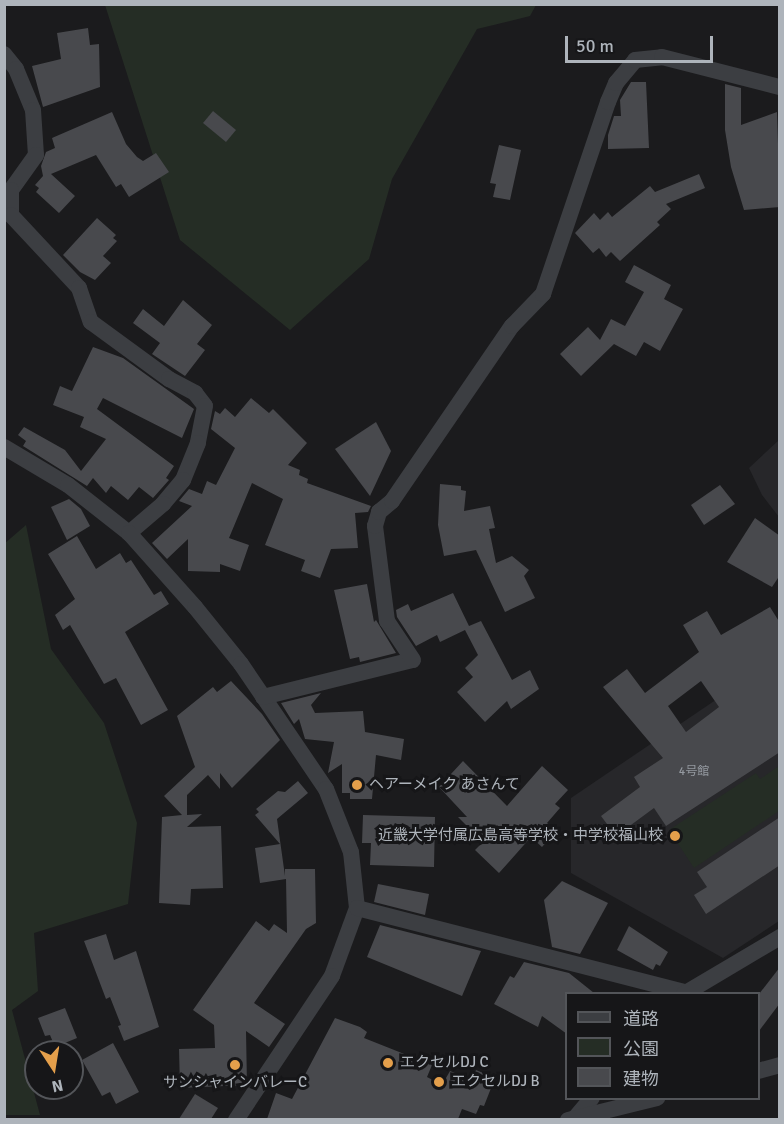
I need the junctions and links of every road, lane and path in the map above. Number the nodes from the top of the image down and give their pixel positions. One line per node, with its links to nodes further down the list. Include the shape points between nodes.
1 (4, 54): 4 (street, via 16,69 33,110 36,155 11,190 11,215 79,288 92,322 169,379 195,393 205,406 198,443 183,480 163,504)
2 (780, 87): 5 (street, via 662,57 635,60 608,102 543,294 512,326 392,501 379,512 375,526 387,621 413,660)
3 (4, 447): 4 (street, via 68,485)
4 (129, 533): 5 (street, via 235,656)
5 (263, 697): 6 (street, via 326,789 351,852)
6 (357, 908): 8 (street); 14 (street, via 332,976)
7 (780, 938): 9 (street)
8 (681, 992)
9 (687, 992)
10 (780, 1065): 11 (street)
11 (760, 1071)
12 (590, 1100): 15 (street)
13 (649, 1100): 15 (street)
14 (236, 1119)
15 (571, 1119)

